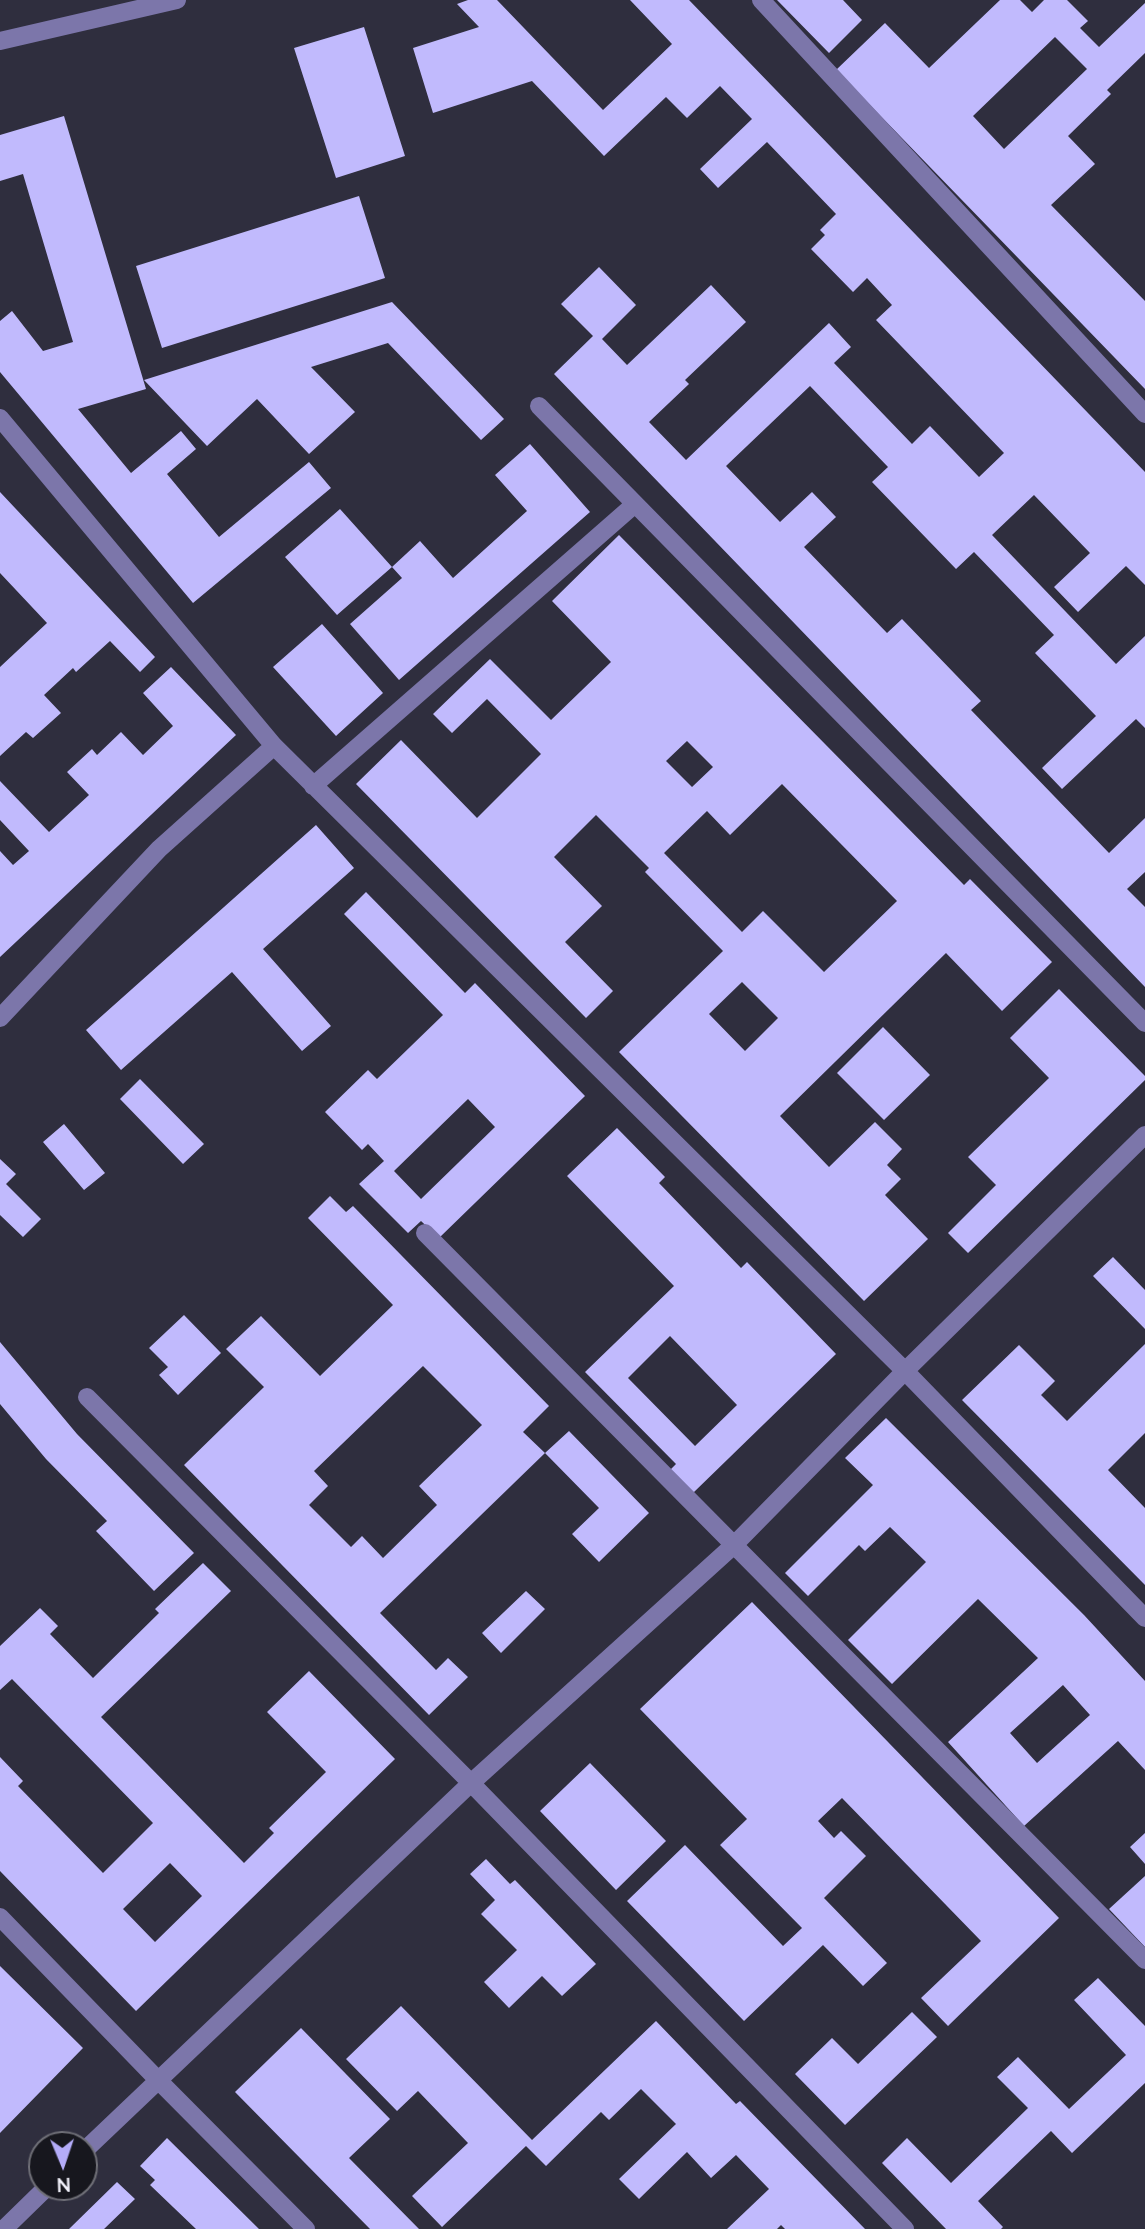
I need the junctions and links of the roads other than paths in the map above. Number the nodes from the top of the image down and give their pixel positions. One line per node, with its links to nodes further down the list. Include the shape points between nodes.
1 (177, 0): 3 (street)
2 (761, 0): 5 (street)
3 (0, 41)
4 (539, 406): 7 (street)
5 (1145, 414)
6 (0, 418): 8 (street)
7 (635, 504): 9 (street); 11 (street)
8 (274, 746): 9 (street); 10 (street, via 159,849)
9 (313, 786): 14 (street)
10 (0, 1018)
11 (1145, 1023)
12 (1145, 1135): 14 (street)
13 (425, 1233): 16 (street)
14 (905, 1371): 16 (street); 17 (street)
15 (87, 1397): 18 (street)
16 (735, 1544): 18 (street); 20 (street)
17 (1145, 1618)
18 (471, 1783): 21 (street); 26 (street)
19 (0, 1917): 21 (street)
20 (1145, 1960)
21 (157, 2080): 22 (street); 25 (street)
22 (98, 2137)
23 (33, 2201): 24 (street)
24 (4, 2229)
25 (306, 2229)
26 (905, 2229)

